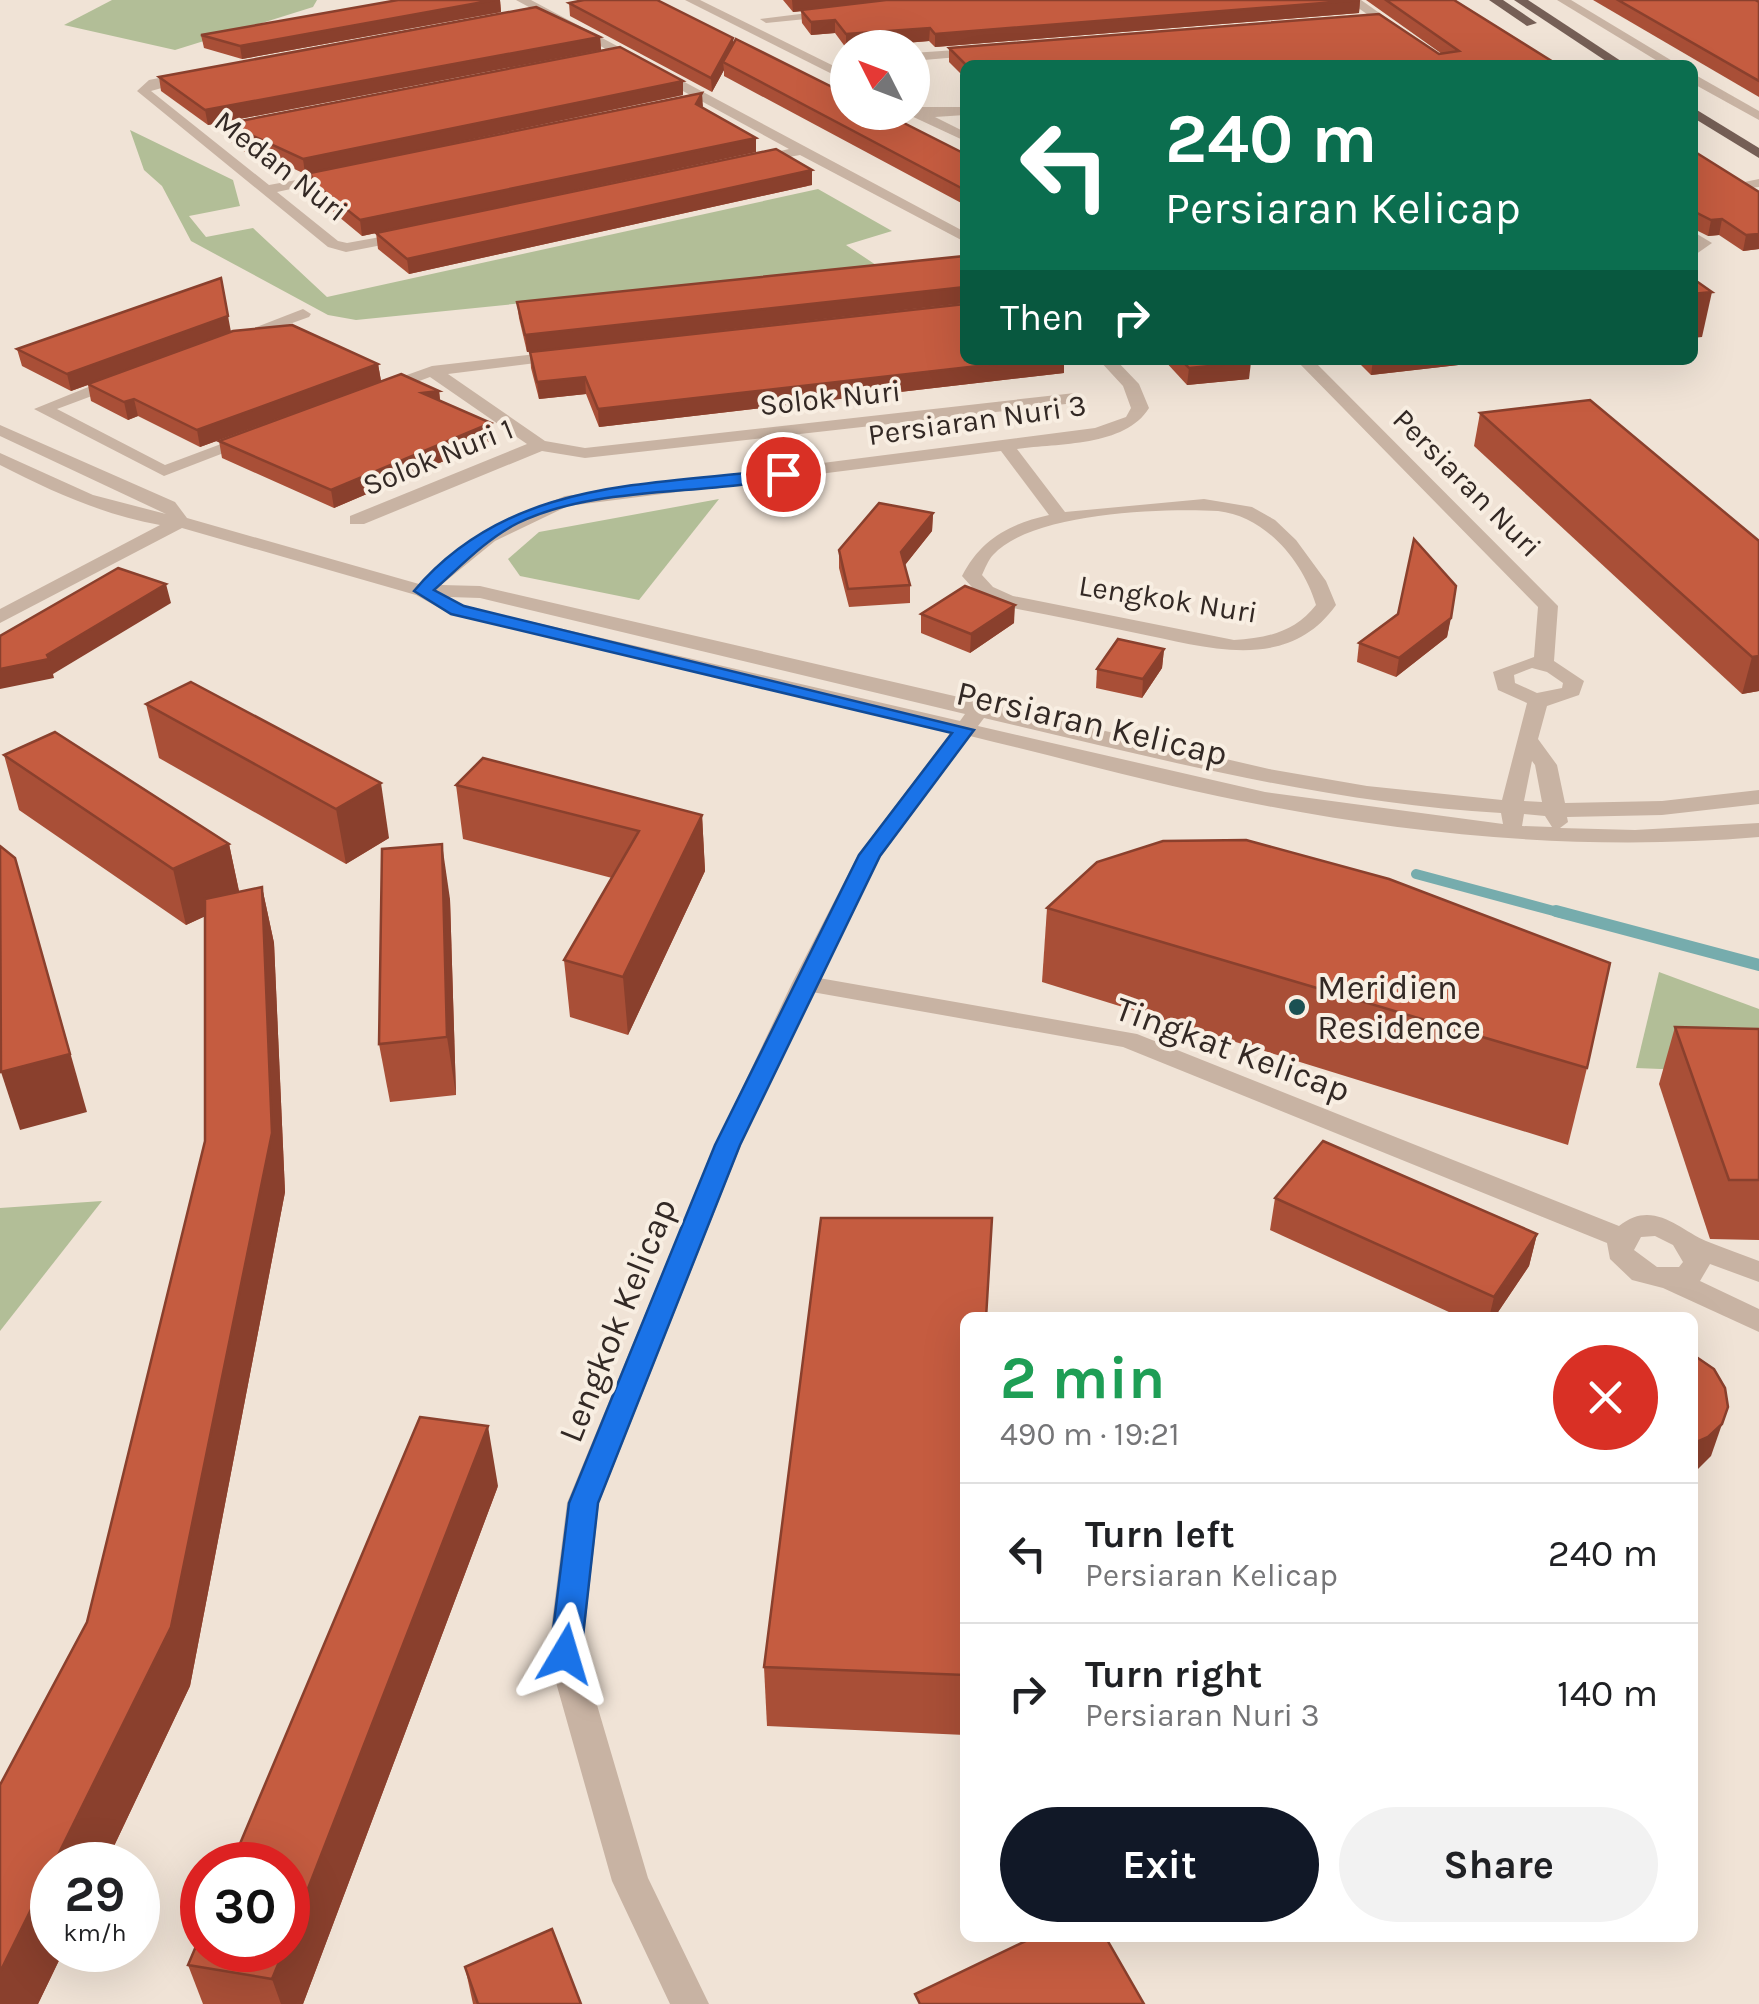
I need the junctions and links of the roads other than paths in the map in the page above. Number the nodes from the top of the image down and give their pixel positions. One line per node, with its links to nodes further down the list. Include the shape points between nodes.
1 (691, 0): 19 (street)
2 (1354, 0): 9 (street)
3 (1495, 0): 16 (main road)
4 (1520, 0): 17 (main road)
5 (1563, 0): 18 (street)
6 (525, 7): 12 (street, via 548,11)
7 (851, 11): 8 (street)
8 (766, 19)
9 (1381, 19): 10 (street); 15 (street)
10 (1362, 21)
11 (1004, 49): 13 (street)
12 (626, 53): 14 (street); 22 (street)
13 (930, 55)
14 (587, 60)
15 (1440, 60)
16 (1586, 60)
17 (1613, 60)
18 (1664, 60)
19 (830, 69)
20 (214, 72): 31 (street, Medan Nuri, via 154,82 143,91)
21 (1698, 80): 27 (street)
22 (708, 98): 23 (street); 33 (street)
23 (670, 106)
24 (960, 111): 25 (street)
25 (930, 112)
26 (1698, 115): 34 (main road)
27 (1759, 116)
28 (930, 120): 32 (street)
29 (215, 131): 31 (street)
30 (1698, 134): 37 (main road)
31 (196, 135): 39 (street, Medan Nuri)
32 (960, 135)
33 (804, 150): 35 (street); 42 (street)
34 (1759, 154)
35 (746, 163)
36 (363, 170): 39 (street)
37 (1759, 172)
38 (1759, 183): 40 (street, via 1726,181)
39 (267, 190): 41 (street, Medan Nuri, via 346,248)
40 (1759, 203)
41 (423, 233)
42 (960, 235)
43 (303, 314): 44 (street)
44 (212, 346)
45 (588, 352): 48 (street)
46 (1111, 365): 55 (street, Persiaran Nuri 3, via 1131,384 1140,408 1132,420)
47 (1309, 365): 62 (street, Persiaran Nuri, via 1548,606)
48 (432, 371): 50 (street); 54 (street, Solok Nuri)
49 (140, 372): 53 (street, via 43,409 164,471)
50 (361, 398)
51 (1075, 398): 54 (street, Solok Nuri, via 585,453)
52 (0, 430): 59 (street, Persiaran Kelicap, via 169,506)
53 (271, 431)
54 (540, 444): 58 (street, Solok Nuri 1)
55 (1006, 446): 57 (street); 60 (street, Persiaran Nuri 3, via 564,501 511,520)
56 (0, 458): 59 (street, Persiaran Kelicap, via 138,518)
57 (1060, 518): 57 (street, Lengkok Nuri, via 990,544 975,560 972,576 1007,601 1234,646 1289,638 1326,605 1324,590 1271,526 1241,509 1204,504)
58 (357, 520)
59 (180, 522): 60 (street, Persiaran Kelicap); 61 (street)
60 (423, 591): 64 (street, Persiaran Kelicap, via 480,592)
61 (0, 617)
62 (1544, 664): 63 (street, via 1564,671 1574,686 1558,698); 63 (street, via 1509,667 1502,679 1513,692)
63 (1538, 699): 65 (street)
64 (972, 720): 67 (street, Persiaran Kelicap, via 1273,774); 70 (street, Persiaran Kelicap, via 1264,799); 72 (street, Lengkok Kelicap, via 870,855)
65 (1530, 744): 67 (street, via 1517,765); 68 (street, via 1546,765)
66 (1759, 798): 68 (street, Persiaran Kelicap)
67 (1512, 807): 68 (street, Persiaran Kelicap); 70 (street)
68 (1553, 807): 71 (street)
69 (1759, 830): 71 (street, Persiaran Kelicap, via 1714,836)
70 (1514, 832): 71 (street, Persiaran Kelicap)
71 (1560, 833)
72 (804, 983): 73 (street, Tingkat Kelicap, via 1128,1040); 78 (street, Lengkok Kelicap, via 728,1145 583,1503 565,1654 630,1881)
73 (1622, 1238): 74 (street, via 1634,1228 1656,1226); 76 (street, via 1620,1252 1630,1267)
74 (1693, 1246): 75 (street); 76 (street, via 1697,1262 1689,1275)
75 (1759, 1272)
76 (1671, 1280): 77 (street)
77 (1759, 1321)
78 (690, 2004)

